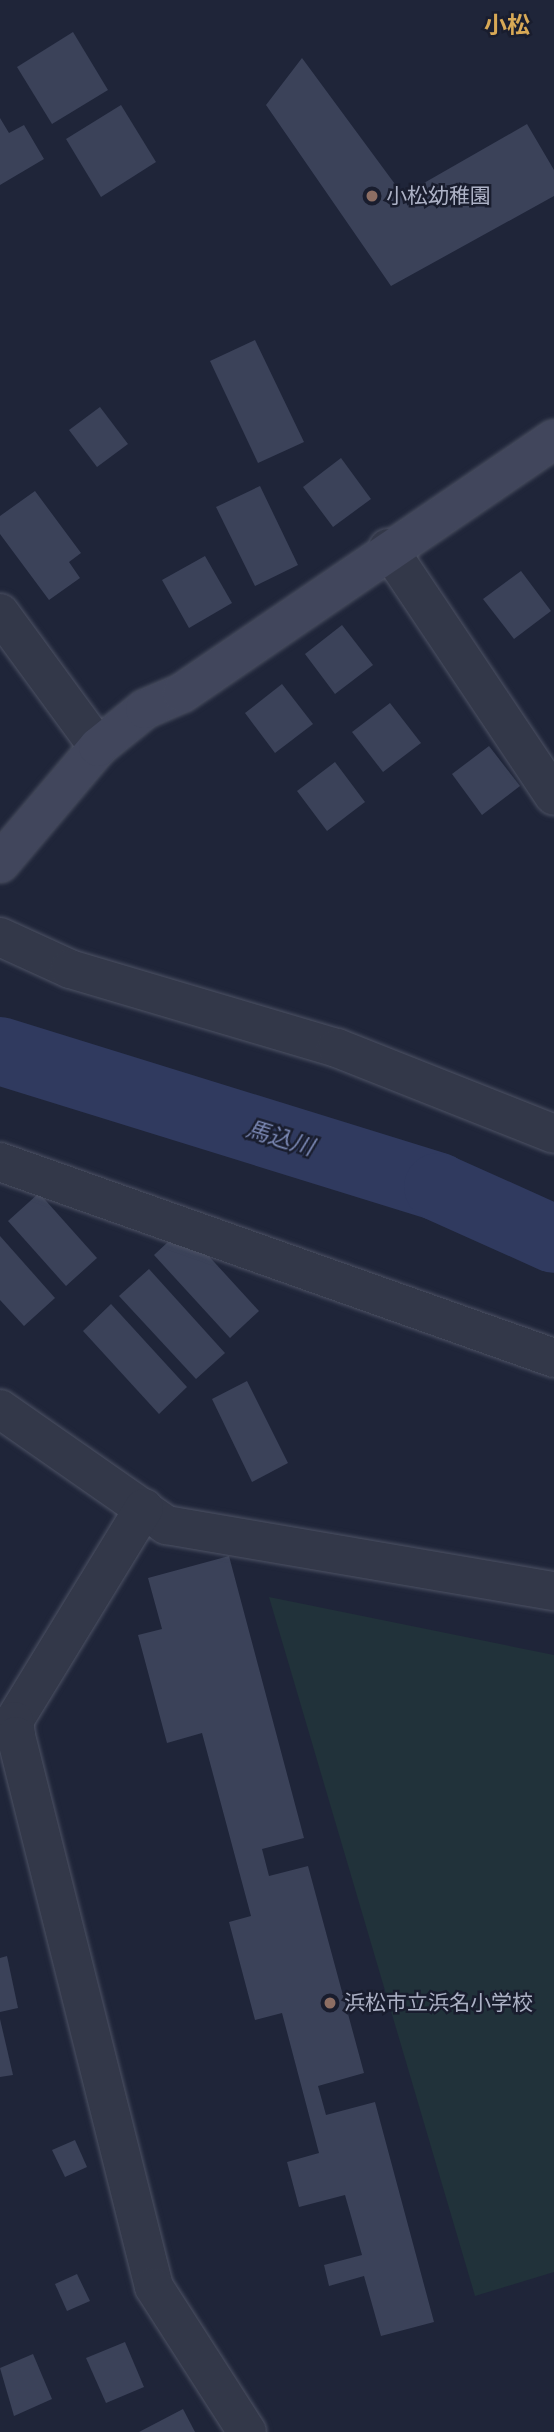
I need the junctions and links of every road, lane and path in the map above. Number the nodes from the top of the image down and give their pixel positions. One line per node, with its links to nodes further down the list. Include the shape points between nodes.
1 (554, 439): 2 (street)
2 (388, 548): 4 (street, via 182,693 145,709); 5 (street)
3 (0, 613): 4 (street)
4 (98, 747): 6 (street)
5 (554, 796)
6 (0, 863)
7 (0, 937): 8 (street, via 70,969 337,1048)
8 (554, 1134)
9 (0, 1162): 10 (street)
10 (554, 1359)
11 (0, 1409): 12 (street)
12 (144, 1508): 13 (street, via 166,1525); 14 (street, via 15,1721 16,1736 154,2287)
13 (554, 1591)
14 (247, 2432)

